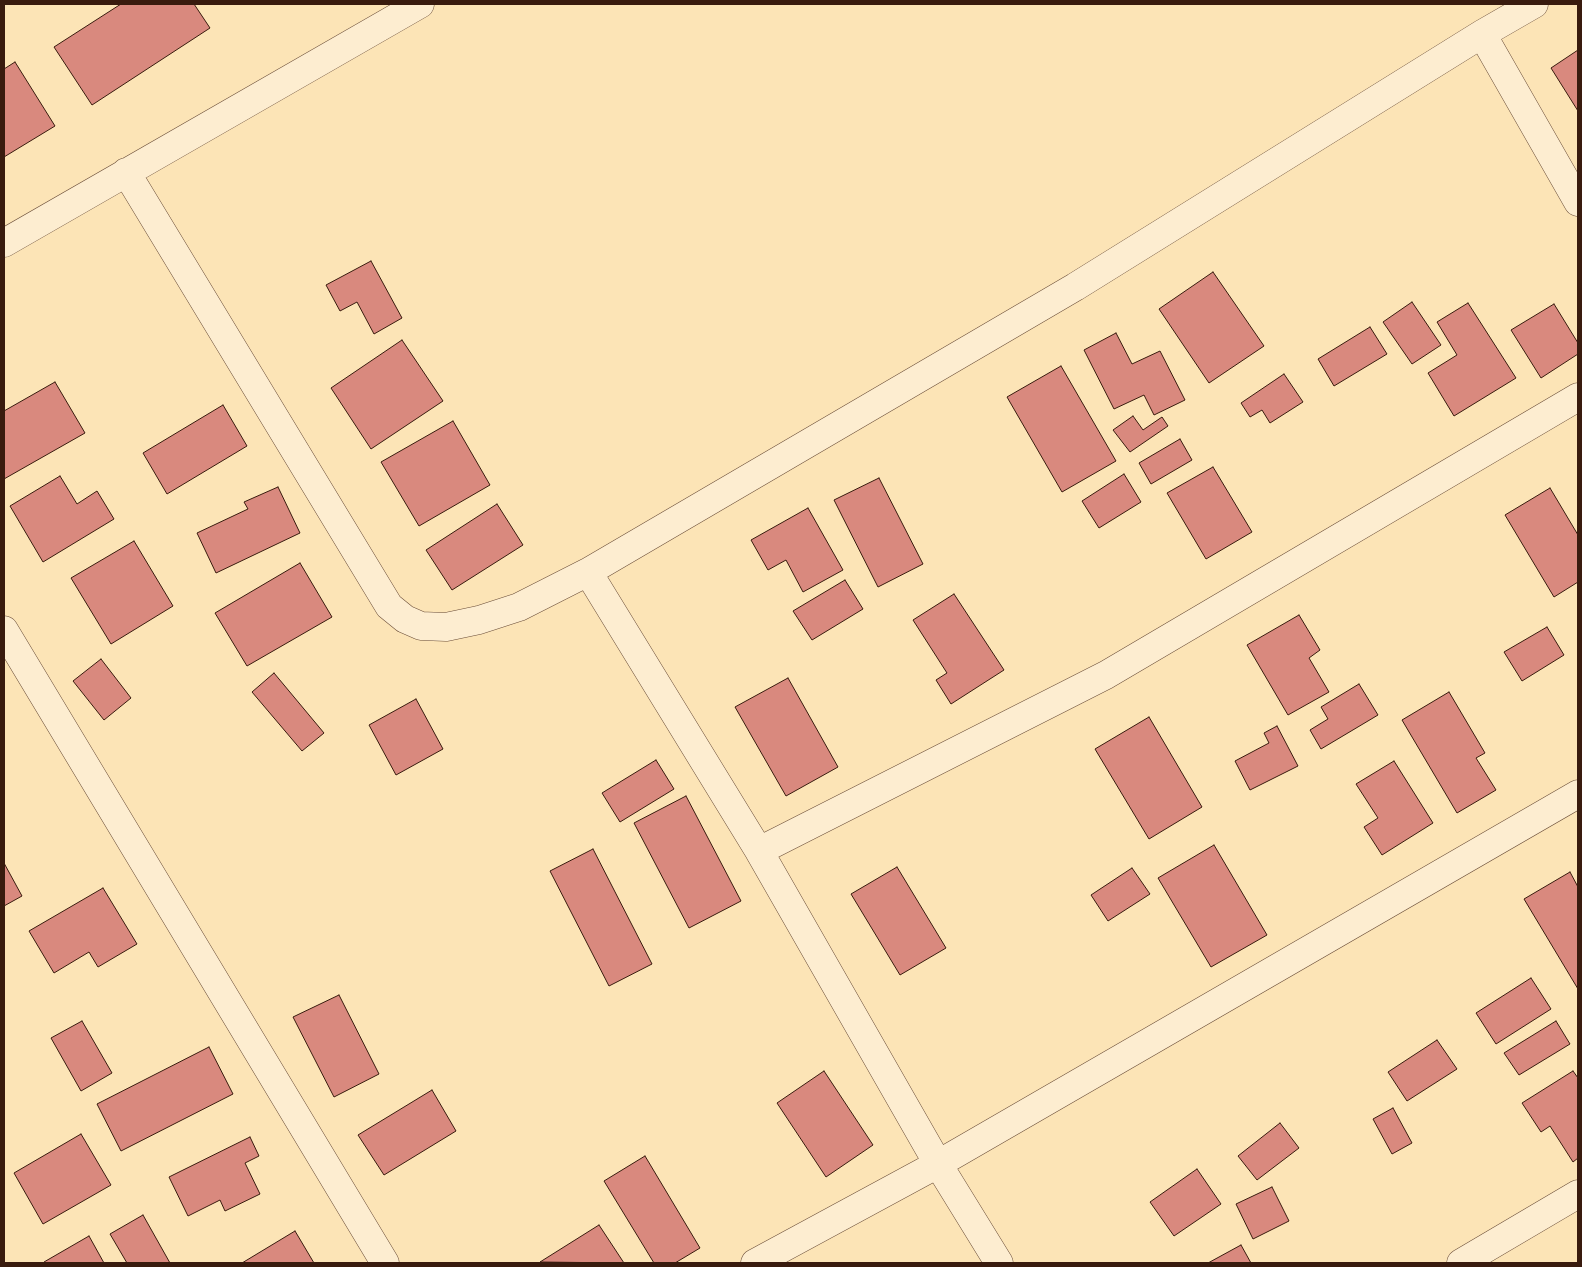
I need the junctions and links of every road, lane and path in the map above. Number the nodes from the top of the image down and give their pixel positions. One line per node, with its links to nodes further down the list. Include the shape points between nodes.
1 (420, 4): 4 (street)
2 (1534, 4): 3 (street)
3 (1482, 34): 5 (street); 8 (street, via 1075,287)
4 (126, 172): 6 (street); 8 (street, via 389,606 404,619 421,626 446,627 479,620 519,607)
5 (1578, 202)
6 (4, 243)
7 (1578, 398): 11 (street, via 1106,675)
8 (588, 572): 11 (street)
9 (4, 630): 14 (street)
10 (1578, 794): 12 (street)
11 (759, 851): 12 (street)
12 (938, 1164): 15 (street); 16 (street)
13 (1578, 1194): 17 (street)
14 (385, 1263)
15 (756, 1263)
16 (999, 1263)
17 (1461, 1263)

